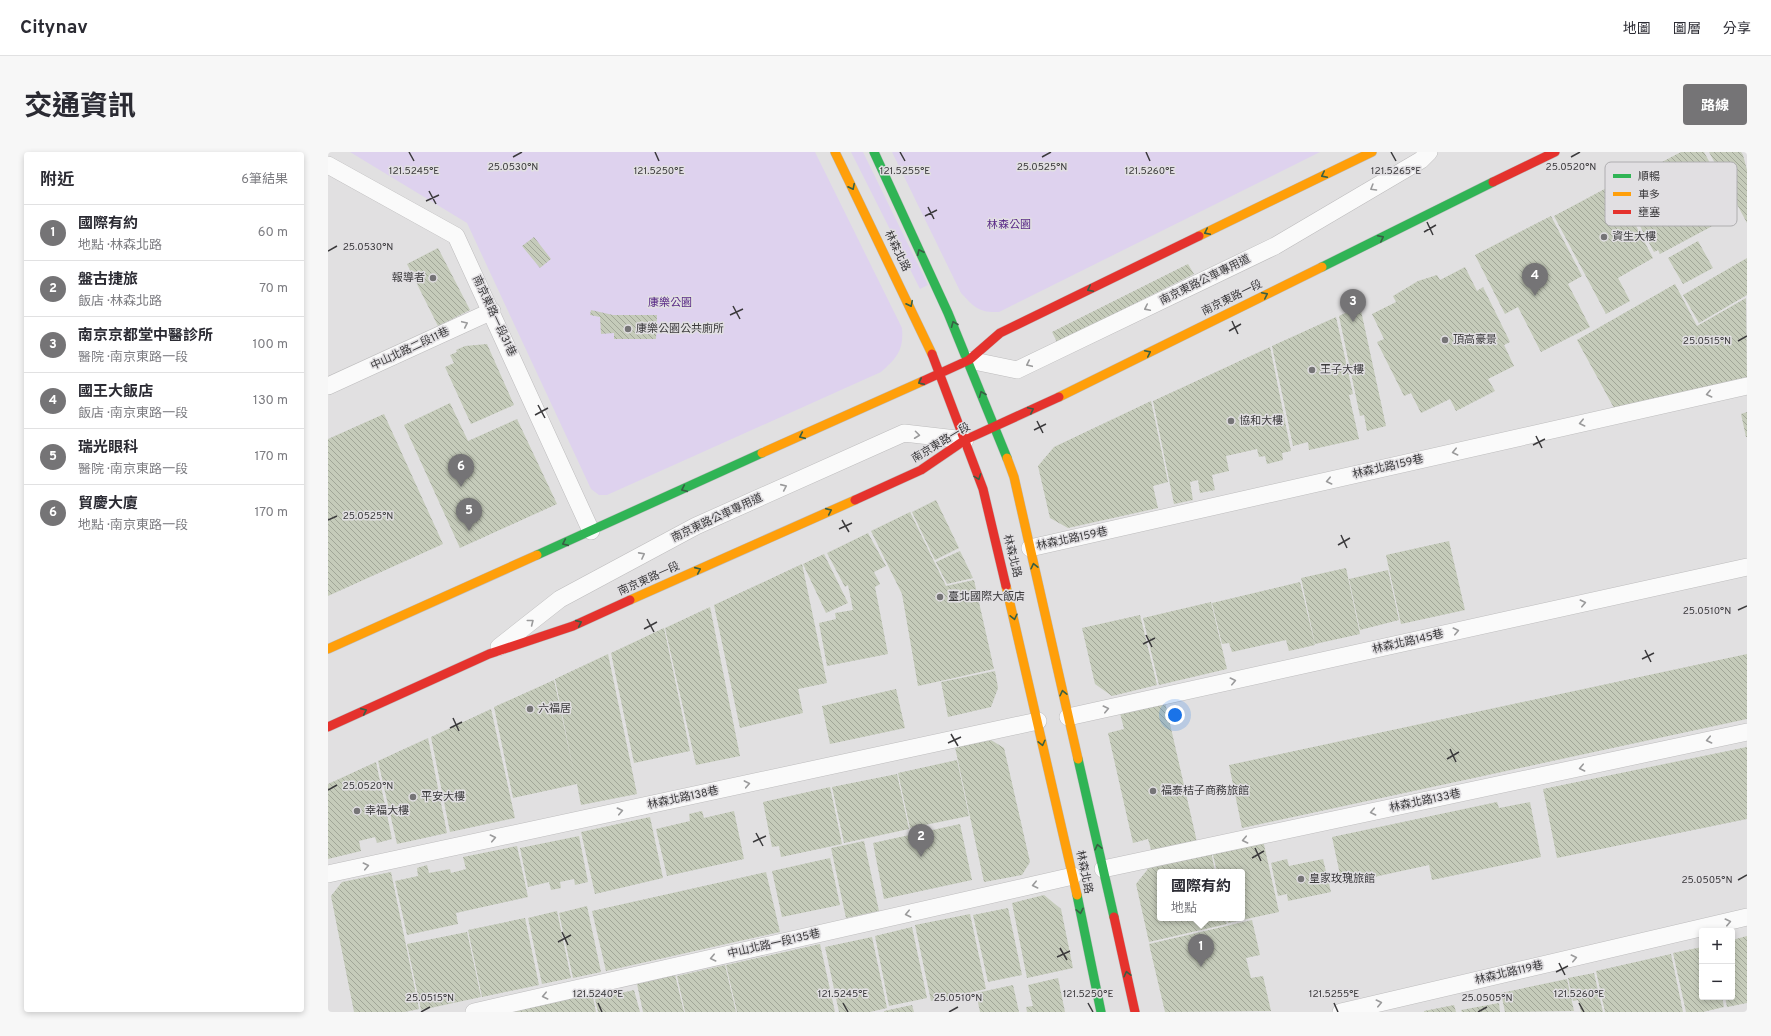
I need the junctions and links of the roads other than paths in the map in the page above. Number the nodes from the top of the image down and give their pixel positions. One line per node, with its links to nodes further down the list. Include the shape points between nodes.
1 (835, 152): 9 (main road, 林森北路, one-way to 9, via 910,304)
2 (874, 152): 8 (main road, 林森北路, one-way to 2)
3 (1372, 152): 8 (main road, one-way to 8, via 1000,333)
4 (1429, 152): 8 (lane, 南京東路公車專用道, one-way to 8, via 1421,160 1275,246 1017,370)
5 (1555, 152): 12 (main road, 南京東路一段, one-way to 5)
6 (328, 165): 7 (lane, 南京東路一段31巷, via 456,236)
7 (492, 311): 10 (lane, 中山北路二段11巷, one-way to 7); 14 (lane, 南京東路一段31巷)
8 (969, 360): 9 (main road); 12 (main road, 林森北路, one-way to 8)
9 (940, 373): 13 (main road, 林森北路); 14 (main road, one-way to 14)
10 (328, 386)
11 (1747, 386): 15 (lane, 林森北路159巷, one-way to 15)
12 (996, 427): 13 (main road, 南京東路一段); 15 (main road, 林森北路, via 1014,478)
13 (965, 440): 18 (main road, 南京東路一段, one-way to 13, via 573,626 921,470); 18 (lane, 南京東路公車專用道, one-way to 13, via 560,599 696,526 904,433); 20 (main road, 林森北路, one-way to 20, via 983,489)
14 (591, 531): 17 (main road, one-way to 17)
15 (1030, 548): 19 (main road, 林森北路, one-way to 15)
16 (1747, 566): 19 (lane, 林森北路145巷, one-way to 16)
17 (328, 649)
18 (489, 654): 21 (main road, 南京東路一段, one-way to 18)
19 (1068, 717): 23 (main road, 林森北路, one-way to 19)
20 (1038, 721): 24 (lane, 林森北路138巷, one-way to 20); 25 (main road, 林森北路, one-way to 25)
21 (328, 727)
22 (1747, 732): 23 (lane, 林森北路133巷, one-way to 23)
23 (1103, 869): 29 (main road, 林森北路, one-way to 23)
24 (328, 874)
25 (1073, 876): 27 (lane, 中山北路一段135巷, one-way to 27); 28 (main road, 林森北路, one-way to 28)
26 (1747, 918): 30 (lane, 林森北路119巷, one-way to 26)
27 (474, 1012)
28 (1101, 1012)
29 (1135, 1012)
30 (1342, 1012)

